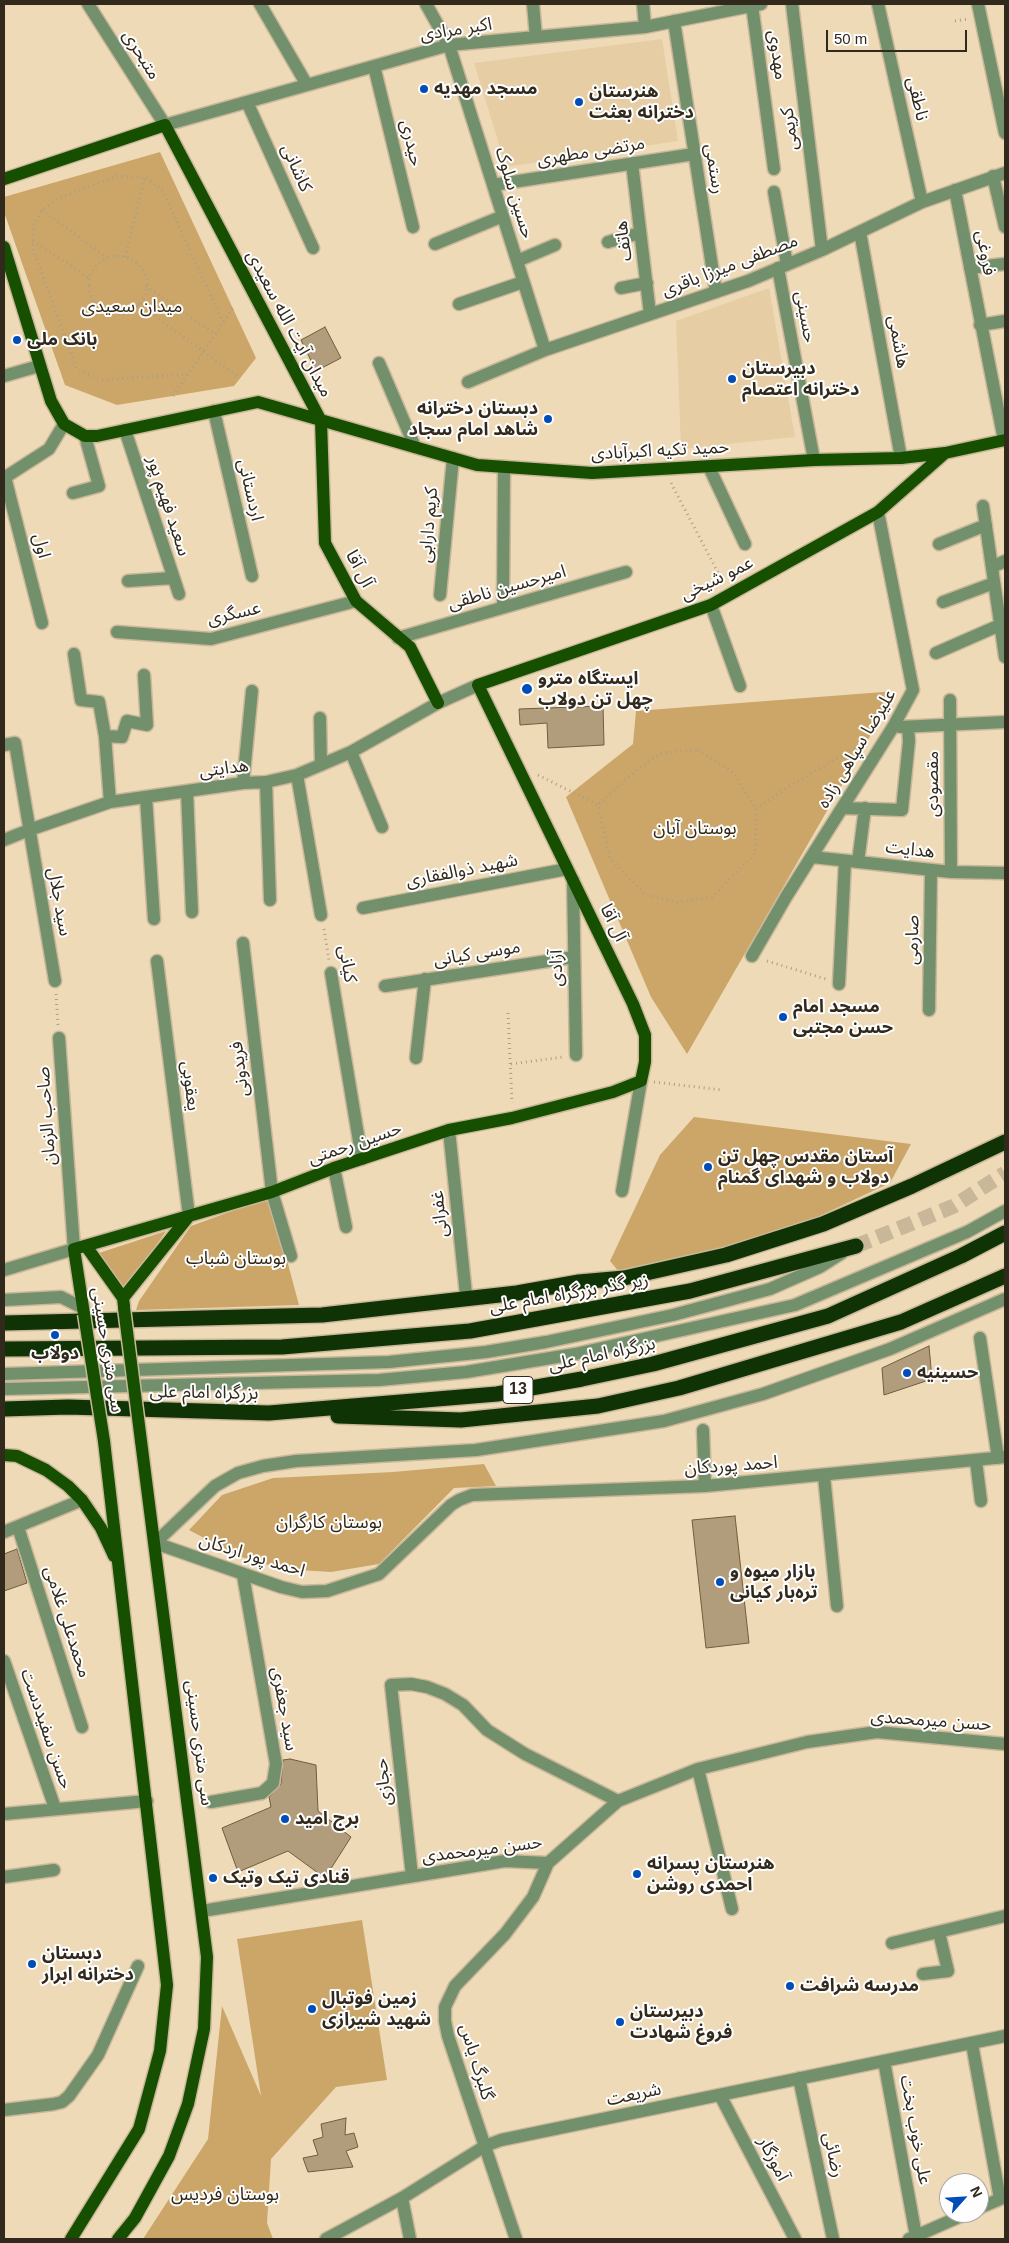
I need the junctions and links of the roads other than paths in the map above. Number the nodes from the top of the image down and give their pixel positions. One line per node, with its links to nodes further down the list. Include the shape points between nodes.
1 (88, 4): 17 (street, متبحری)
2 (260, 4): 15 (street)
3 (426, 4): 13 (street, حسین سلوک)
4 (533, 4): 12 (street)
5 (643, 4): 11 (street)
6 (792, 4): 38 (street, کریمی)
7 (878, 4): 27 (street, ناطقی)
8 (978, 4): 18 (street)
9 (756, 5): 10 (street, اکبر مرادی); 21 (street, مهدوی)
10 (674, 21): 11 (street, اکبر مرادی); 19 (street, رستمی)
11 (645, 27): 12 (street, اکبر مرادی)
12 (536, 37): 13 (street, اکبر مرادی)
13 (449, 45): 14 (street, اکبر مرادی); 24 (street, حسین سلوک)
14 (374, 66): 15 (street, اکبر مرادی); 29 (street, حیدری)
15 (307, 85): 16 (street, اکبر مرادی)
16 (247, 102): 17 (street, اکبر مرادی); 37 (street, کاشانی)
17 (164, 125): 23 (main road); 57 (main road, میدان آیت الله سعیدی)
18 (1005, 133)
19 (694, 154): 20 (street, مرتضی مطهری); 46 (street, رستمی)
20 (632, 163): 24 (street, مرتضی مطهری); 32 (street, هاتف)
21 (774, 168)
22 (999, 174): 25 (street, مصطفی میرزا باقری); 30 (street)
23 (4, 179)
24 (493, 185): 28 (street, حسین سلوک)
25 (955, 190): 27 (street, مصطفی میرزا باقری); 42 (street, فروغی)
26 (774, 192): 41 (street)
27 (922, 202): 31 (street, مصطفی میرزا باقری)
28 (503, 216): 34 (street); 39 (street, حسین سلوک)
29 (413, 227)
30 (1005, 227)
31 (860, 232): 38 (street, مصطفی میرزا باقری); 65 (street, هاشمی)
32 (640, 233): 33 (street); 44 (street, هاتف)
33 (608, 242)
34 (435, 244)
35 (555, 245): 39 (street)
36 (4, 247): 53 (main road)
37 (313, 248)
38 (822, 250): 41 (street, مصطفی میرزا باقری)
39 (517, 261): 43 (street, حسین سلوک)
40 (1004, 264): 42 (street)
41 (783, 266): 46 (street, مصطفی میرزا باقری); 66 (street, حسینی)
42 (970, 268): 50 (street, فروغی)
43 (524, 282): 47 (street); 51 (street, حسین سلوک)
44 (646, 283): 45 (street); 48 (street, هاتف)
45 (621, 288)
46 (716, 292): 48 (street, مصطفی میرزا باقری)
47 (459, 304)
48 (650, 314): 51 (street, مصطفی میرزا باقری)
49 (1005, 321): 50 (street)
50 (980, 325): 61 (street, فروغی)
51 (545, 350): 55 (street, مصطفی میرزا باقری)
52 (379, 363): 62 (street)
53 (39, 366): 54 (street); 58 (main road)
54 (4, 376)
55 (468, 382)
56 (214, 411): 57 (main road, میدان آیت الله سعیدی, via 258,402); 59 (main road, میدان آیت الله سعیدی); 79 (street, اردستانی)
57 (321, 421): 62 (main road, حمید تکیه اکبرآبادی); 85 (main road, آل آقا, via 325,543)
58 (64, 424): 60 (main road); 69 (street, via 49,449)
59 (125, 430): 60 (main road, میدان آیت الله سعیدی); 80 (street, سعید فهیم پور)
60 (85, 436): 70 (street, via 99,486)
61 (1005, 440): 63 (main road, حمید تکیه اکبرآبادی)
62 (415, 447): 64 (main road, حمید تکیه اکبرآبادی)
63 (945, 453): 65 (main road, حمید تکیه اکبرآبادی); 72 (main road, عمو شیخی)
64 (453, 458): 67 (main road, حمید تکیه اکبرآبادی, via 477,465); 84 (street, کریم دارابی)
65 (901, 458): 66 (main road, حمید تکیه اکبرآبادی)
66 (814, 460): 68 (main road, حمید تکیه اکبرآبادی)
67 (504, 467): 68 (main road, حمید تکیه اکبرآبادی, via 592,473); 88 (street)
68 (708, 467): 74 (street)
69 (5, 478): 89 (street, اول)
70 (72, 493)
71 (983, 506): 73 (street)
72 (878, 512): 87 (main road, عمو شیخی); 105 (street, علیرضا سپاهی زاده, via 913,690)
73 (986, 525): 75 (street); 77 (street)
74 (745, 544)
75 (939, 544)
76 (1005, 561): 77 (street)
77 (992, 567): 82 (street)
78 (626, 572): 88 (street, امیرحسین ناطقی)
79 (252, 576)
80 (173, 578): 81 (street); 83 (street, سعید فهیم پور)
81 (128, 581)
82 (994, 583): 86 (street); 90 (street)
83 (179, 594)
84 (440, 595)
85 (356, 601): 91 (street, عسگری, via 211,639); 92 (main road, آل آقا)
86 (944, 602)
87 (711, 605): 97 (main road, عمو شیخی); 98 (street)
88 (503, 608): 92 (street, امیرحسین ناطقی)
89 (42, 623)
90 (1000, 625): 93 (street); 95 (street)
91 (117, 632)
92 (398, 638): 101 (main road, آل آقا, via 410,648)
93 (936, 653)
94 (74, 654): 107 (street, via 81,700 99,702)
95 (1005, 658)
96 (144, 675): 107 (street, via 147,725 127,721 122,737)
97 (478, 685): 101 (street, هدایتی); 127 (main road, آل آقا)
98 (740, 686)
99 (252, 691): 113 (street)
100 (950, 700): 104 (street, مقصودی)
101 (438, 704): 109 (street, هدایتی)
102 (320, 718): 110 (street)
103 (1005, 722): 104 (street)
104 (950, 725): 106 (street); 125 (street, مقصودی)
105 (893, 727): 106 (street); 117 (street, علیرضا سپاهی زاده)
106 (908, 727): 118 (street, via 902,810)
107 (105, 736): 116 (street)
108 (4, 745): 120 (street, سید جلال, via 15,743)
109 (351, 752): 110 (street, هدایتی); 119 (street)
110 (321, 765): 111 (street, هدایتی)
111 (297, 775): 112 (street, هدایتی); 131 (street)
112 (266, 782): 113 (street, هدایتی); 128 (street)
113 (243, 783): 114 (street, هدایتی)
114 (187, 791): 115 (street, هدایتی); 130 (street)
115 (146, 797): 116 (street, هدایتی); 132 (street)
116 (110, 802): 120 (street, هدایتی)
117 (843, 808): 118 (street); 122 (street, علیرضا سپاهی زاده)
118 (865, 808): 123 (street)
119 (382, 827)
120 (29, 830): 121 (street, هدایتی); 139 (street, سید جلال)
121 (4, 840)
122 (812, 857): 123 (street, هدایت); 134 (street, علیرضا سپاهی زاده)
123 (852, 861): 124 (street, هدایت); 140 (street)
124 (931, 870): 125 (street, هدایت); 142 (street, صارمی)
125 (951, 872): 126 (street, هدایت)
126 (1005, 874)
127 (570, 875): 129 (street, شهید ذوالفقاری); 135 (street, آزادی); 146 (main road, آل آقا, via 645,1035)
128 (270, 900)
129 (363, 908)
130 (192, 912)
131 (321, 915)
132 (154, 919)
133 (243, 943): 153 (street, فریدونی)
134 (752, 956)
135 (574, 957): 138 (street, موسی کیانی); 144 (street, آزادی)
136 (156, 961): 156 (street, یعقوبی)
137 (331, 973): 150 (street, کیانی)
138 (425, 979): 141 (street, موسی کیانی); 145 (street)
139 (55, 981)
140 (839, 984)
141 (385, 986)
142 (929, 1010)
143 (59, 1038): 159 (street, صاحب الزمان)
144 (576, 1055)
145 (416, 1058)
146 (641, 1081): 147 (main road, حسین رحمتی, via 613,1092 512,1118); 154 (street, آل آقا)
147 (449, 1130): 150 (main road, حسین رحمتی); 164 (street, غفرانی)
148 (1005, 1132): 151 (highway)
149 (1005, 1142): 151 (highway)
150 (362, 1158): 152 (main road, حسین رحمتی)
151 (970, 1160): 169 (highway, via 823,1224 726,1256 624,1278 322,1315)
152 (334, 1168): 153 (main road, حسین رحمتی); 157 (street)
153 (272, 1192): 156 (main road, حسین رحمتی); 161 (street, فریدونی)
154 (622, 1192)
155 (1005, 1211): 173 (street, via 967,1232 795,1305 575,1354 466,1372 379,1380)
156 (189, 1216): 159 (main road, حسین رحمتی); 167 (main road)
157 (346, 1227)
158 (1005, 1233): 175 (highway, بزرگراه امام علی / 13, via 828,1316 653,1364 496,1394)
159 (80, 1247): 162 (street, حسین رحمتی); 167 (main road, سی متری حسینی); 168 (main road, سی متری حسینی)
160 (853, 1247): 171 (highway, زیر گذر بزرگراه امام علی, via 690,1291 470,1331 282,1347); 172 (street, via 820,1267 770,1289 673,1315 486,1352 389,1362)
161 (291, 1256)
162 (4, 1270)
163 (1005, 1276): 175 (highway, via 901,1322 679,1388 598,1406 461,1420)
164 (466, 1295)
165 (1005, 1299): 187 (street, via 890,1349 763,1394 664,1421 476,1450 296,1460 238,1473 215,1486)
166 (4, 1300): 168 (street, via 61,1297)
167 (124, 1303): 187 (main road, سی متری حسینی, bridge)
168 (84, 1311): 188 (main road, سی متری حسینی, bridge)
169 (4, 1323)
170 (980, 1338): 178 (street)
171 (4, 1349)
172 (4, 1374)
173 (4, 1389)
174 (4, 1409): 175 (highway, بزرگراه امام علی / 13, via 68,1407)
175 (269, 1413)
176 (703, 1430): 181 (street)
177 (4, 1454): 182 (main road, via 17,1456 46,1470)
178 (1001, 1458): 179 (street, احمد پوردکان)
179 (976, 1462): 180 (street, احمد پوردکان); 184 (street)
180 (824, 1476): 181 (street, احمد پوردکان); 190 (street)
181 (705, 1486): 183 (street, احمد پوردکان, via 472,1496)
182 (82, 1500): 185 (street); 188 (main road, via 101,1528)
183 (459, 1500): 189 (street, احمد پور اردکان, via 379,1574 327,1590 302,1592)
184 (981, 1501)
185 (18, 1527): 186 (street); 192 (street, محمدعلی غلامی)
186 (4, 1532)
187 (156, 1543): 189 (street, احمد پور اردکان); 205 (main road, سی متری حسینی)
188 (119, 1566): 196 (main road, سی متری حسینی)
189 (243, 1575): 197 (street, سید جعفری, via 276,1764 273,1783 262,1793)
190 (837, 1606)
191 (4, 1661): 198 (street, حسن سفیددست)
192 (82, 1727)
193 (1005, 1744): 194 (street, حسن میرمحمدی, via 876,1732 807,1742)
194 (698, 1769): 195 (street, حسن میرمحمدی); 204 (street)
195 (618, 1800): 200 (street, حسن میرمحمدی); 202 (street, حجازی, via 525,1754 487,1730 463,1705 445,1694 411,1684 391,1685)
196 (147, 1801): 198 (street); 223 (main road, سی متری حسینی, via 167,1986 160,2051 139,2129)
197 (211, 1802)
198 (55, 1808): 199 (street)
199 (4, 1814)
200 (548, 1863): 202 (street, حسن میرمحمدی, via 505,1861); 217 (street, گلبرگ یاس, via 533,1897 505,1934 455,1986 445,2007 448,2036)
201 (54, 1870): 203 (street)
202 (412, 1876): 205 (street, حسن میرمحمدی)
203 (4, 1877)
204 (732, 1909)
205 (202, 1911): 224 (main road, سی متری حسینی, via 207,1957 204,2029 188,2104 169,2156 135,2218)
206 (1005, 1916): 207 (street)
207 (939, 1932): 208 (street); 210 (street, via 948,1971)
208 (892, 1943)
209 (138, 1966): 216 (street, via 98,2055 69,2096 54,2104)
210 (923, 1974)
211 (1005, 2036): 212 (street, شریعت)
212 (972, 2044): 213 (street, شریعت); 219 (street)
213 (884, 2061): 214 (street, شریعت); 222 (street, علی خوب بخت)
214 (799, 2078): 215 (street, شریعت); 229 (street, رضائی)
215 (720, 2095): 217 (street, شریعت); 228 (street, آموزگار)
216 (4, 2110)
217 (485, 2146): 218 (street, شریعت); 227 (street, گلبرگ یاس)
218 (402, 2198): 225 (street, شریعت); 226 (street)
219 (1003, 2198): 220 (street)
220 (989, 2204)
221 (946, 2223): 222 (street)
222 (912, 2238)
223 (71, 2239)
224 (118, 2239)
225 (326, 2239)
226 (410, 2239)
227 (516, 2239)
228 (795, 2239)
229 (832, 2239)

